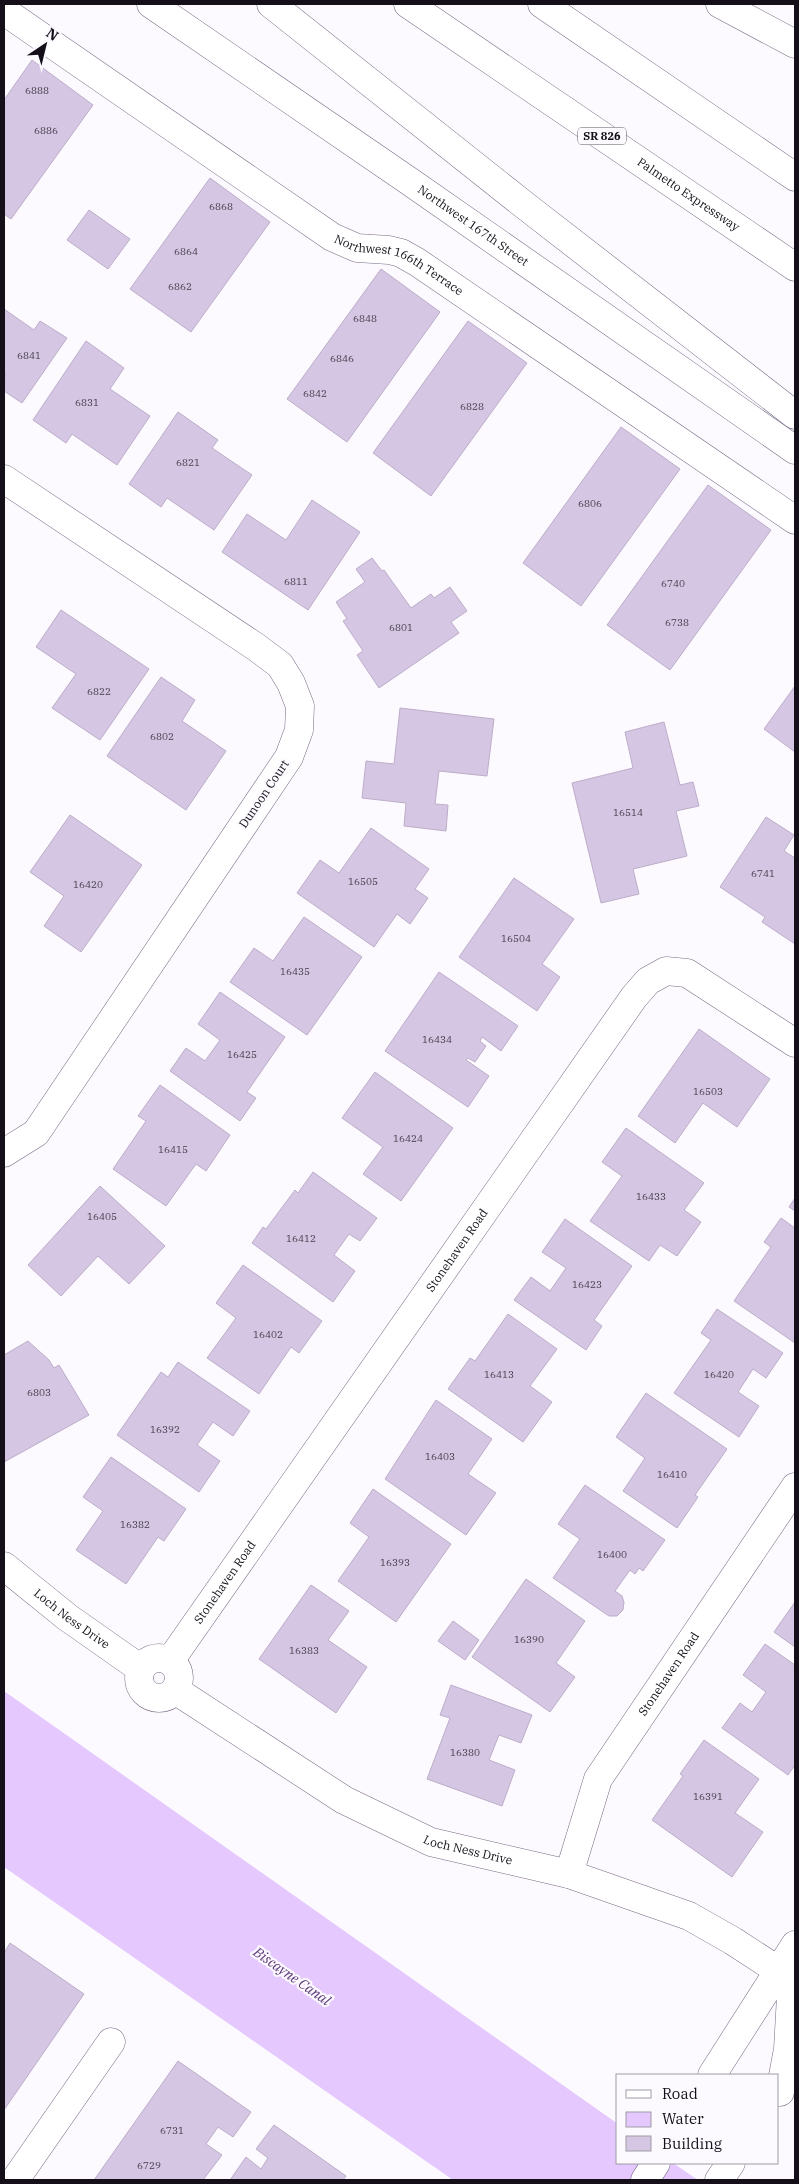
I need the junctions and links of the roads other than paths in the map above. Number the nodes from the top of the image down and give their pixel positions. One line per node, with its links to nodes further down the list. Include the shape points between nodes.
1 (151, 4): 11 (main road, Northwest 167th Street)
2 (271, 4): 10 (main road)
3 (408, 4): 9 (main road, Palmetto Expressway / SR 826)
4 (542, 4): 8 (main road)
5 (720, 4): 7 (main road)
6 (4, 10): 13 (main road, Northwest 166th Terrace, via 332,237 357,248 401,253 417,262)
7 (795, 44)
8 (795, 177)
9 (795, 268)
10 (795, 415)
11 (795, 450)
12 (4, 479): 15 (main road, Dunoon Court, via 280,665 300,706 299,730 283,765 36,1133)
13 (795, 520)
14 (795, 1043): 18 (main road, Stonehaven Road, via 687,973 666,971 648,981)
15 (4, 1153)
16 (795, 1487): 21 (main road, Stonehaven Road, via 598,1779)
17 (4, 1566): 19 (main road, Loch Ness Drive, via 67,1617)
18 (170, 1661): 19 (main road, via 164,1658 151,1660); 20 (main road, via 178,1671)
19 (141, 1669): 20 (main road, via 142,1688 151,1696 164,1697)
20 (175, 1690): 21 (main road, Loch Ness Drive, via 344,1800 431,1842)
21 (570, 1874): 23 (main road, Loch Ness Drive, via 689,1916)
22 (795, 1945): 23 (main road)
23 (787, 1971): 26 (main road); 27 (main road, via 791,1996 788,2050)
24 (111, 2042): 29 (main road)
25 (795, 2070): 27 (main road)
26 (713, 2074)
27 (779, 2094)
28 (655, 2164): 30 (main road)
29 (15, 2180)
30 (645, 2180)

